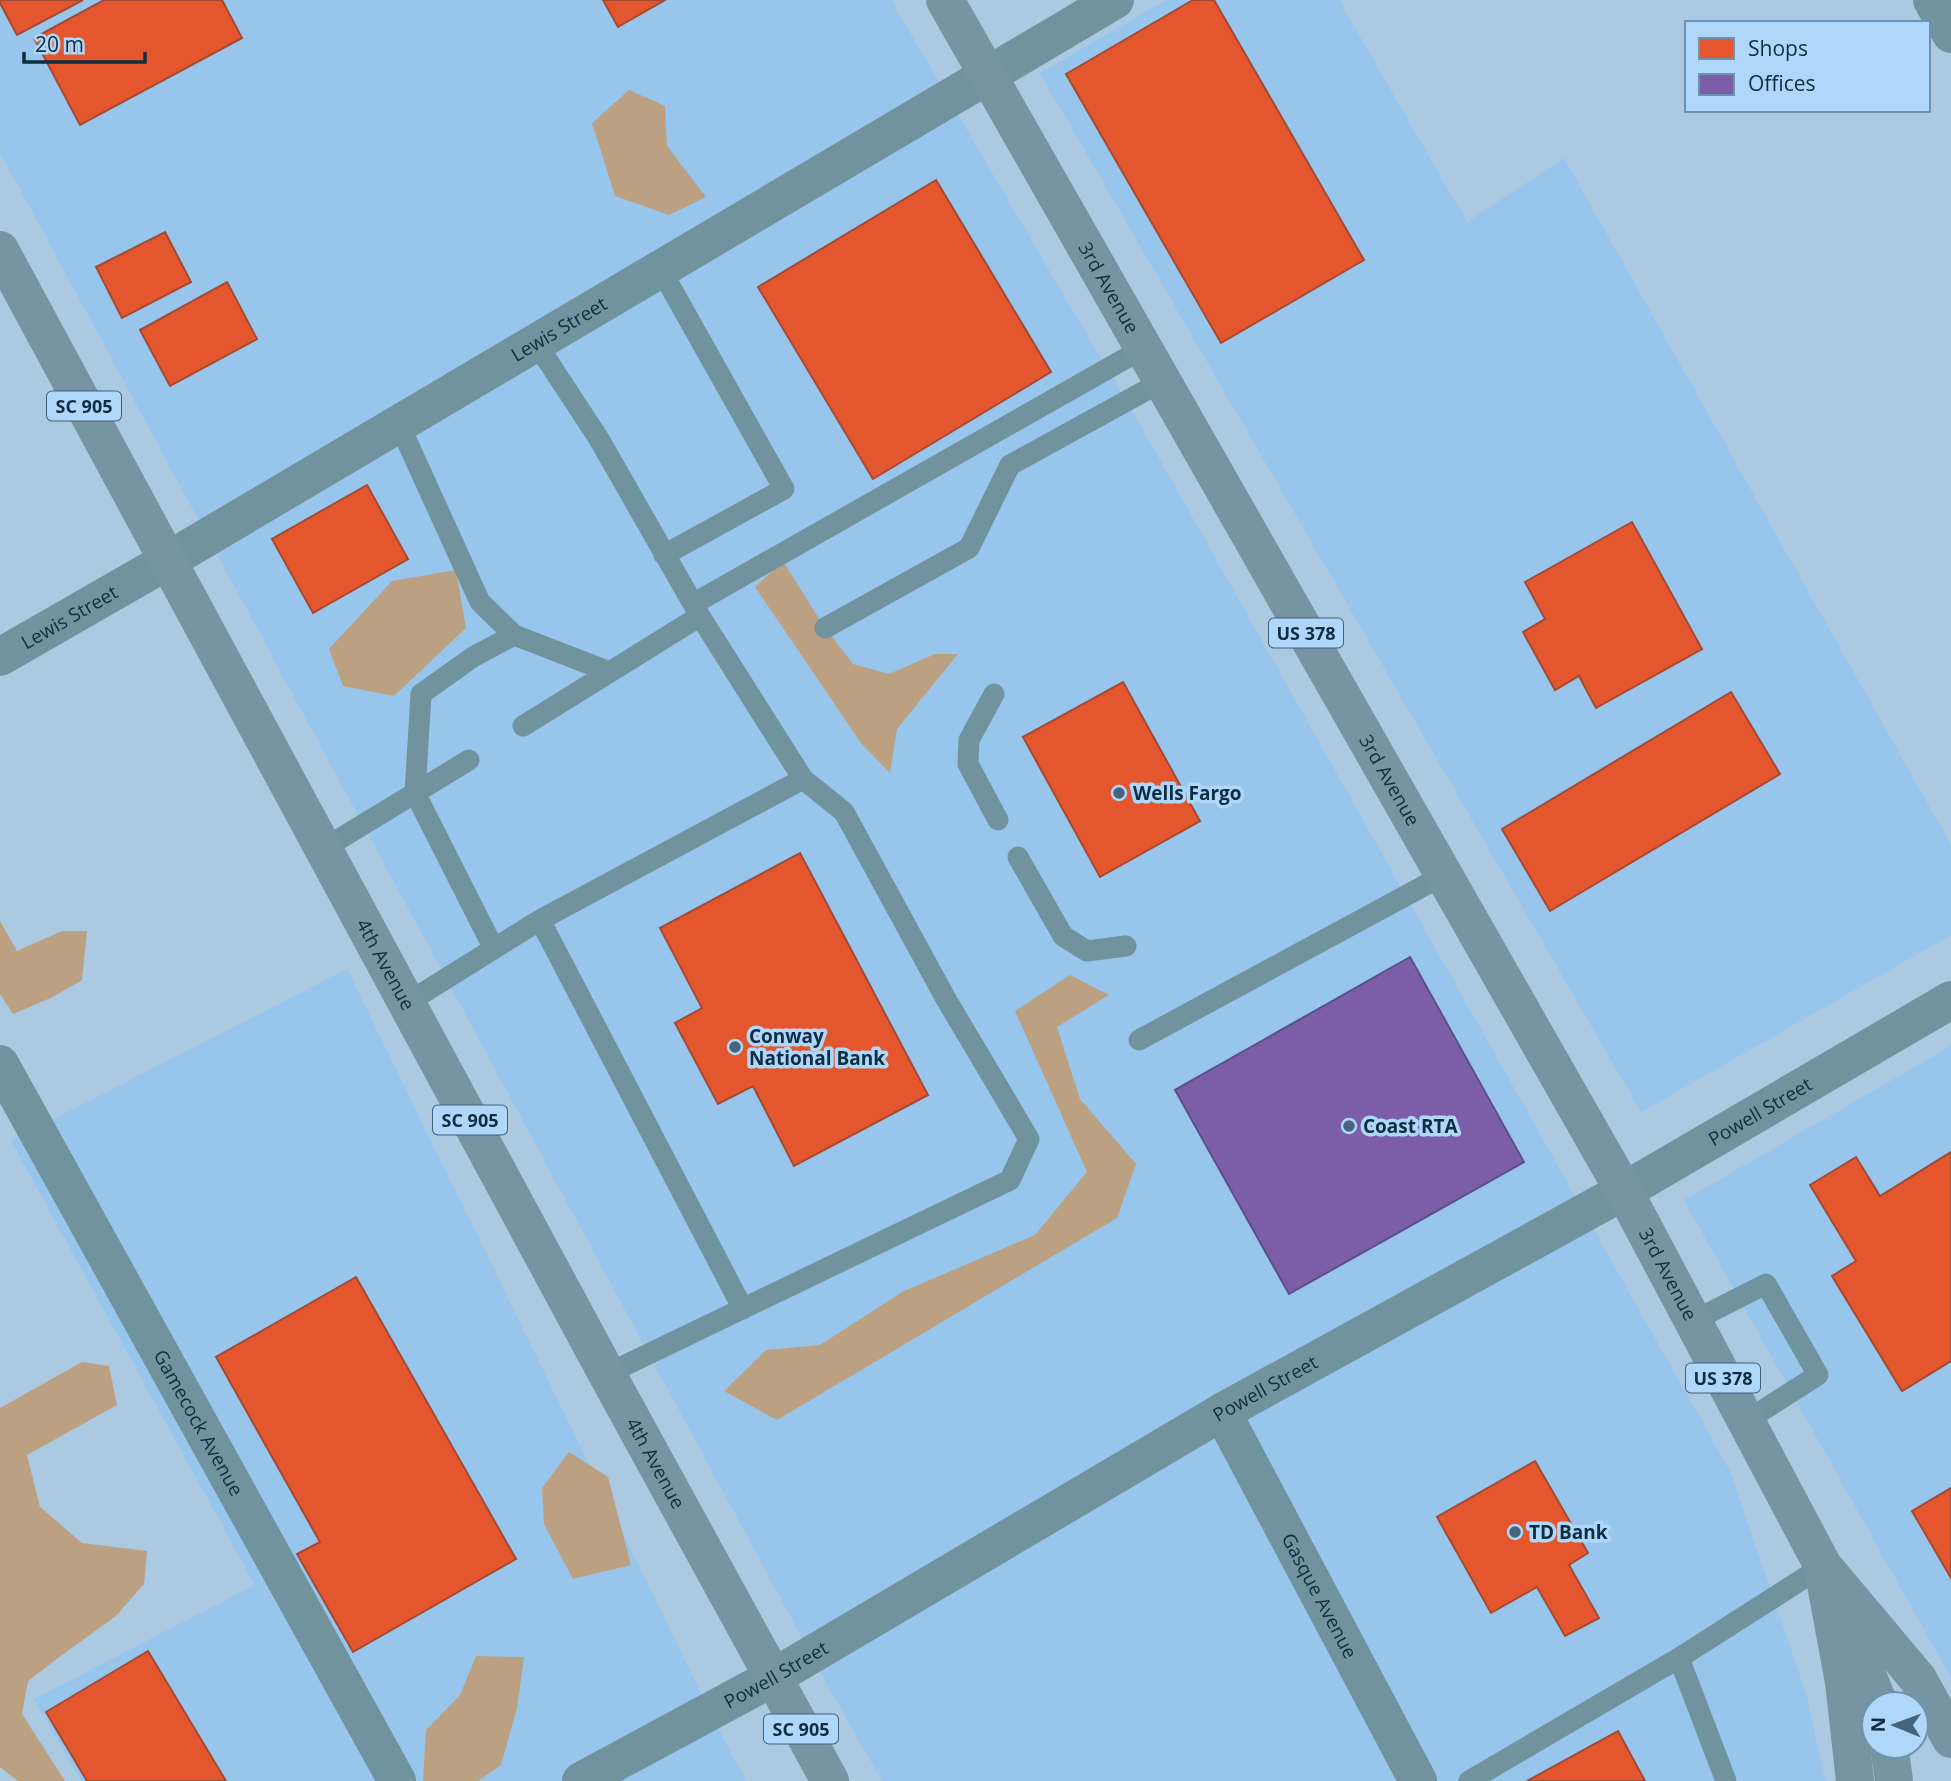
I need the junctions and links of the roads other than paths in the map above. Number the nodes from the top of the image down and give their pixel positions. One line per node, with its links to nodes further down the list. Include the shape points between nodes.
1 (945, 0): 5 (main road, 3rd Avenue / US 378)
2 (1115, 0): 5 (street, Lewis Street)
3 (1932, 0): 4 (street)
4 (1951, 34)
5 (989, 75): 7 (street, Lewis Street); 9 (main road, 3rd Avenue / US 378)
6 (0, 250): 13 (main road, 4th Avenue / SC 905)
7 (661, 270): 8 (street, Lewis Street); 12 (lane, via 784,489)
8 (536, 343): 11 (street, Lewis Street); 12 (lane, via 599,439)
9 (1144, 348): 10 (main road, 3rd Avenue / US 378); 14 (lane)
10 (1163, 381): 15 (lane, via 1010,465 969,548); 27 (main road, 3rd Avenue / US 378)
11 (399, 424): 13 (street, Lewis Street); 16 (lane, via 480,601)
12 (664, 555): 14 (lane)
13 (167, 561): 17 (street, Lewis Street); 25 (main road, 4th Avenue / SC 905)
14 (696, 610): 18 (lane); 22 (lane)
15 (825, 628)
16 (514, 635): 18 (lane); 23 (lane, via 421,694)
17 (0, 656)
18 (610, 672): 20 (lane)
19 (994, 694): 24 (lane, via 969,740 968,764)
20 (523, 726)
21 (470, 760): 23 (lane)
22 (803, 779): 28 (lane); 36 (lane, via 844,813 1028,1139 1010,1180)
23 (415, 793): 25 (lane); 30 (lane)
24 (998, 820)
25 (323, 849): 32 (main road, 4th Avenue / SC 905)
26 (1018, 856): 29 (lane, via 1063,936 1087,951)
27 (1444, 875): 33 (lane); 35 (main road, 3rd Avenue / US 378)
28 (540, 920): 30 (lane); 36 (lane)
29 (1126, 946)
30 (494, 949): 32 (lane)
31 (1951, 1000): 35 (street, Powell Street)
32 (407, 1003): 38 (main road, 4th Avenue / SC 905)
33 (1139, 1040)
34 (0, 1064): 47 (street, Gamecock Avenue)
35 (1624, 1191): 37 (main road, 3rd Avenue / US 378); 39 (street, Powell Street)
36 (743, 1309): 38 (lane)
37 (1693, 1321): 40 (main road, 3rd Avenue / US 378); 40 (lane, via 1766,1284 1818,1375)
38 (607, 1374): 43 (main road, 4th Avenue / SC 905)
39 (1222, 1412): 43 (street, Powell Street); 51 (street, Gasque Avenue)
40 (1746, 1420): 41 (main road, 3rd Avenue / US 378)
41 (1822, 1566): 42 (lane); 44 (main road, US 378); 45 (main road, 3rd Avenue, via 1917,1679); 54 (main road, 3rd Avenue / US 378, via 1844,1682)
42 (1679, 1658): 52 (lane); 53 (lane)
43 (772, 1678): 48 (street, Powell Street); 49 (main road, 4th Avenue / SC 905); 50 (main road, 4th Avenue / SC 905)
44 (1873, 1690)
45 (1951, 1739)
46 (1891, 1760): 55 (main road)
47 (397, 1781)
48 (581, 1781)
49 (811, 1781)
50 (830, 1781)
51 (1418, 1781)
52 (1469, 1781)
53 (1726, 1781)
54 (1855, 1781)
55 (1894, 1781)

